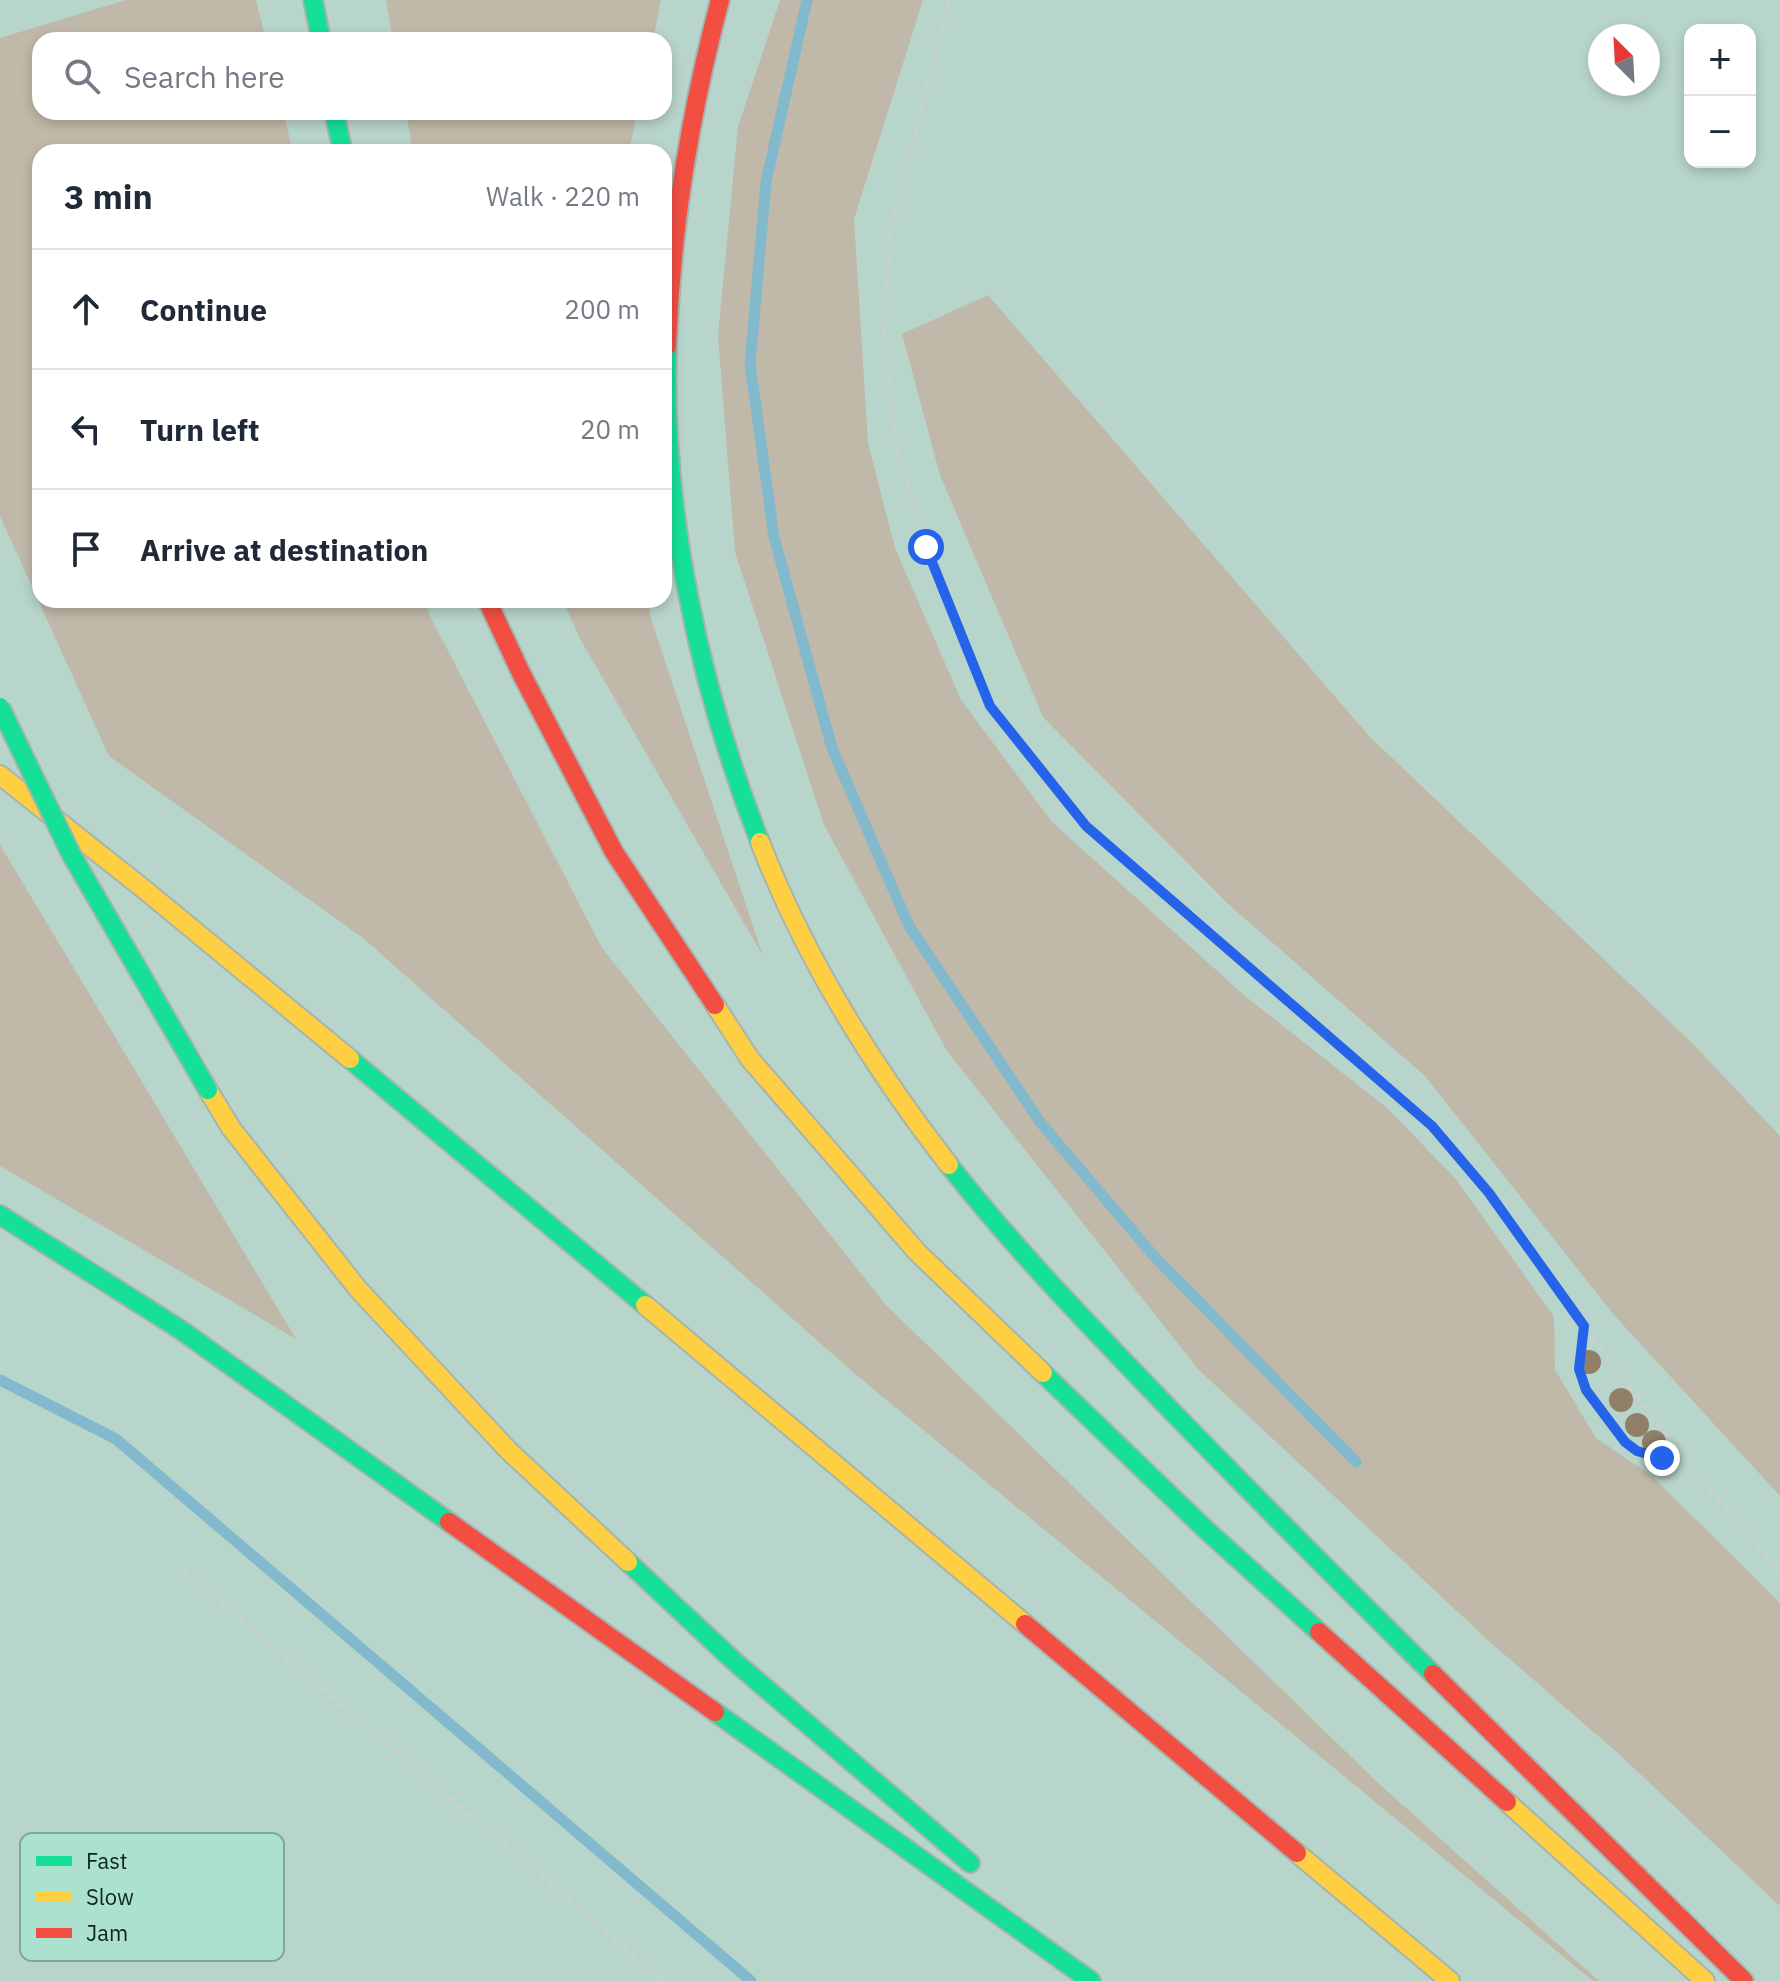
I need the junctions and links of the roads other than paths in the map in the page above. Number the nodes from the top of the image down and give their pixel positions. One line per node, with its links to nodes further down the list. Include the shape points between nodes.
1 (313, 0): 3 (highway)
2 (720, 0): 6 (highway, via 691,115 678,191)
3 (319, 32)
4 (336, 120): 5 (highway)
5 (341, 144)
6 (672, 279)
7 (672, 477): 18 (highway, via 693,611 729,755 808,950 908,1110 1044,1278 1294,1537)
8 (491, 608): 17 (highway, via 614,852 750,1059 917,1252 1202,1526)
9 (0, 707): 12 (highway, bridge, via 115,932 231,1128 358,1289 509,1451 735,1662)
10 (0, 775): 16 (highway, via 436,1130)
11 (0, 1215): 14 (highway, via 181,1330)
12 (987, 1878)
13 (1035, 1919): 15 (highway)
14 (1091, 1981)
15 (1107, 1981)
16 (1450, 1981)
17 (1705, 1981)
18 (1744, 1981)

